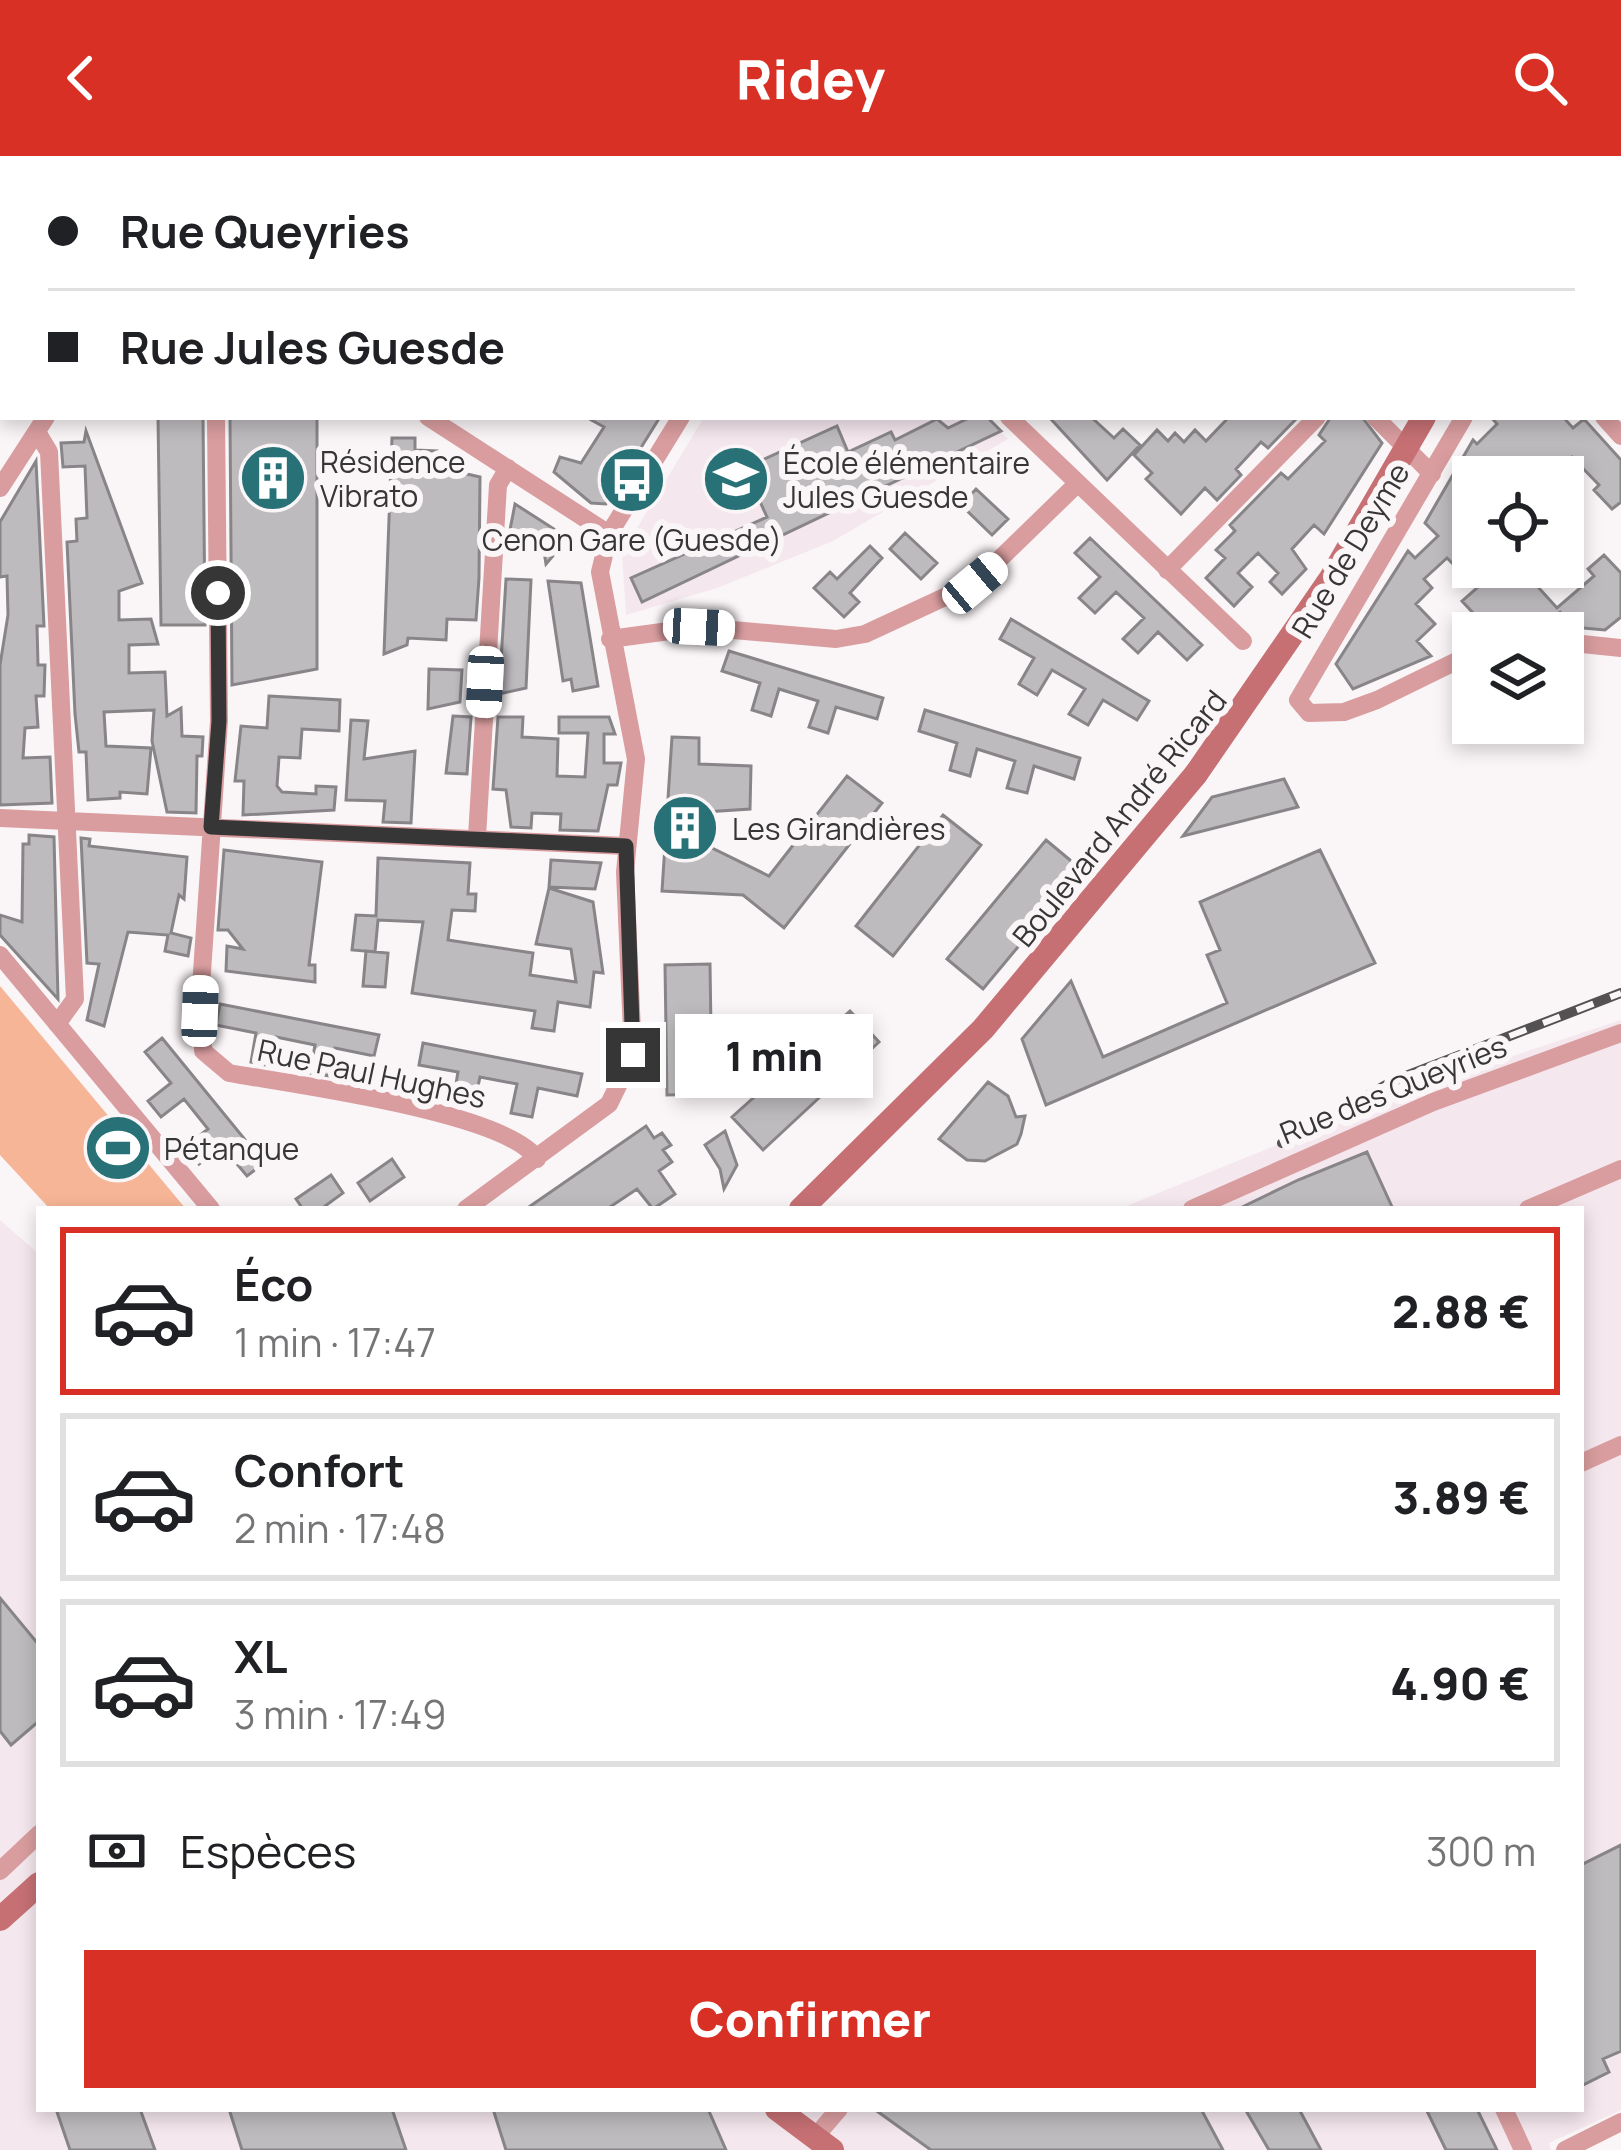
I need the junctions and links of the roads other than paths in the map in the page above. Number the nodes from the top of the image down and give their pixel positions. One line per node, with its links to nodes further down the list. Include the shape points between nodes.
1 (217, 420): 23 (street, via 219,721)
2 (433, 420): 10 (street)
3 (679, 420): 14 (street)
4 (1012, 420): 12 (street)
5 (1314, 420): 15 (street)
6 (1378, 420): 11 (street)
7 (1422, 420): 33 (main road, Boulevard André Ricard, bridge, via 1322,593 1196,774 983,1029)
8 (1462, 420): 11 (street, Rue de Deyme)
9 (41, 424): 13 (street); 22 (street, via 49,452)
10 (508, 468): 14 (street); 24 (street, via 498,485)
11 (1432, 474): 20 (street, Rue de Deyme, via 1298,700 1309,713 1344,712)
12 (1077, 484): 15 (street); 16 (street, via 975,583 865,634 836,639 699,627)
13 (0, 488)
14 (609, 534): 16 (street, via 600,572)
15 (1167, 570): 17 (street)
16 (610, 639): 25 (street, via 636,759)
17 (1243, 641)
18 (1584, 644): 19 (street)
19 (1621, 648)
20 (1452, 663)
21 (0, 818): 22 (street)
22 (65, 820): 23 (street); 27 (street, via 75,999)
23 (211, 827): 24 (street); 29 (street, Rue Paul Hughes, via 199,1041 208,1061 229,1073 484,1126 528,1146)
24 (477, 837): 25 (street)
25 (626, 846): 29 (street, via 633,1055 609,1104)
26 (0, 955): 27 (street)
27 (57, 1024): 31 (street)
28 (1621, 1034): 34 (street, Rue des Queyries, via 1433,1102)
29 (537, 1159): 32 (street)
30 (1621, 1169): 35 (street)
31 (209, 1206)
32 (470, 1206)
33 (804, 1206)
34 (1199, 1206)
35 (1535, 1206)
36 (1621, 1444): 37 (street)
37 (1584, 1462)
38 (36, 1837): 39 (street)
39 (0, 1871)
40 (36, 1888): 41 (main road)
41 (0, 1919)
42 (782, 2112): 47 (main road)
43 (796, 2112): 47 (main road)
44 (837, 2112): 47 (street)
45 (1505, 2112): 49 (street)
46 (1621, 2122): 50 (street)
47 (823, 2139): 48 (main road)
48 (847, 2150)
49 (1523, 2150)
50 (1565, 2150)

